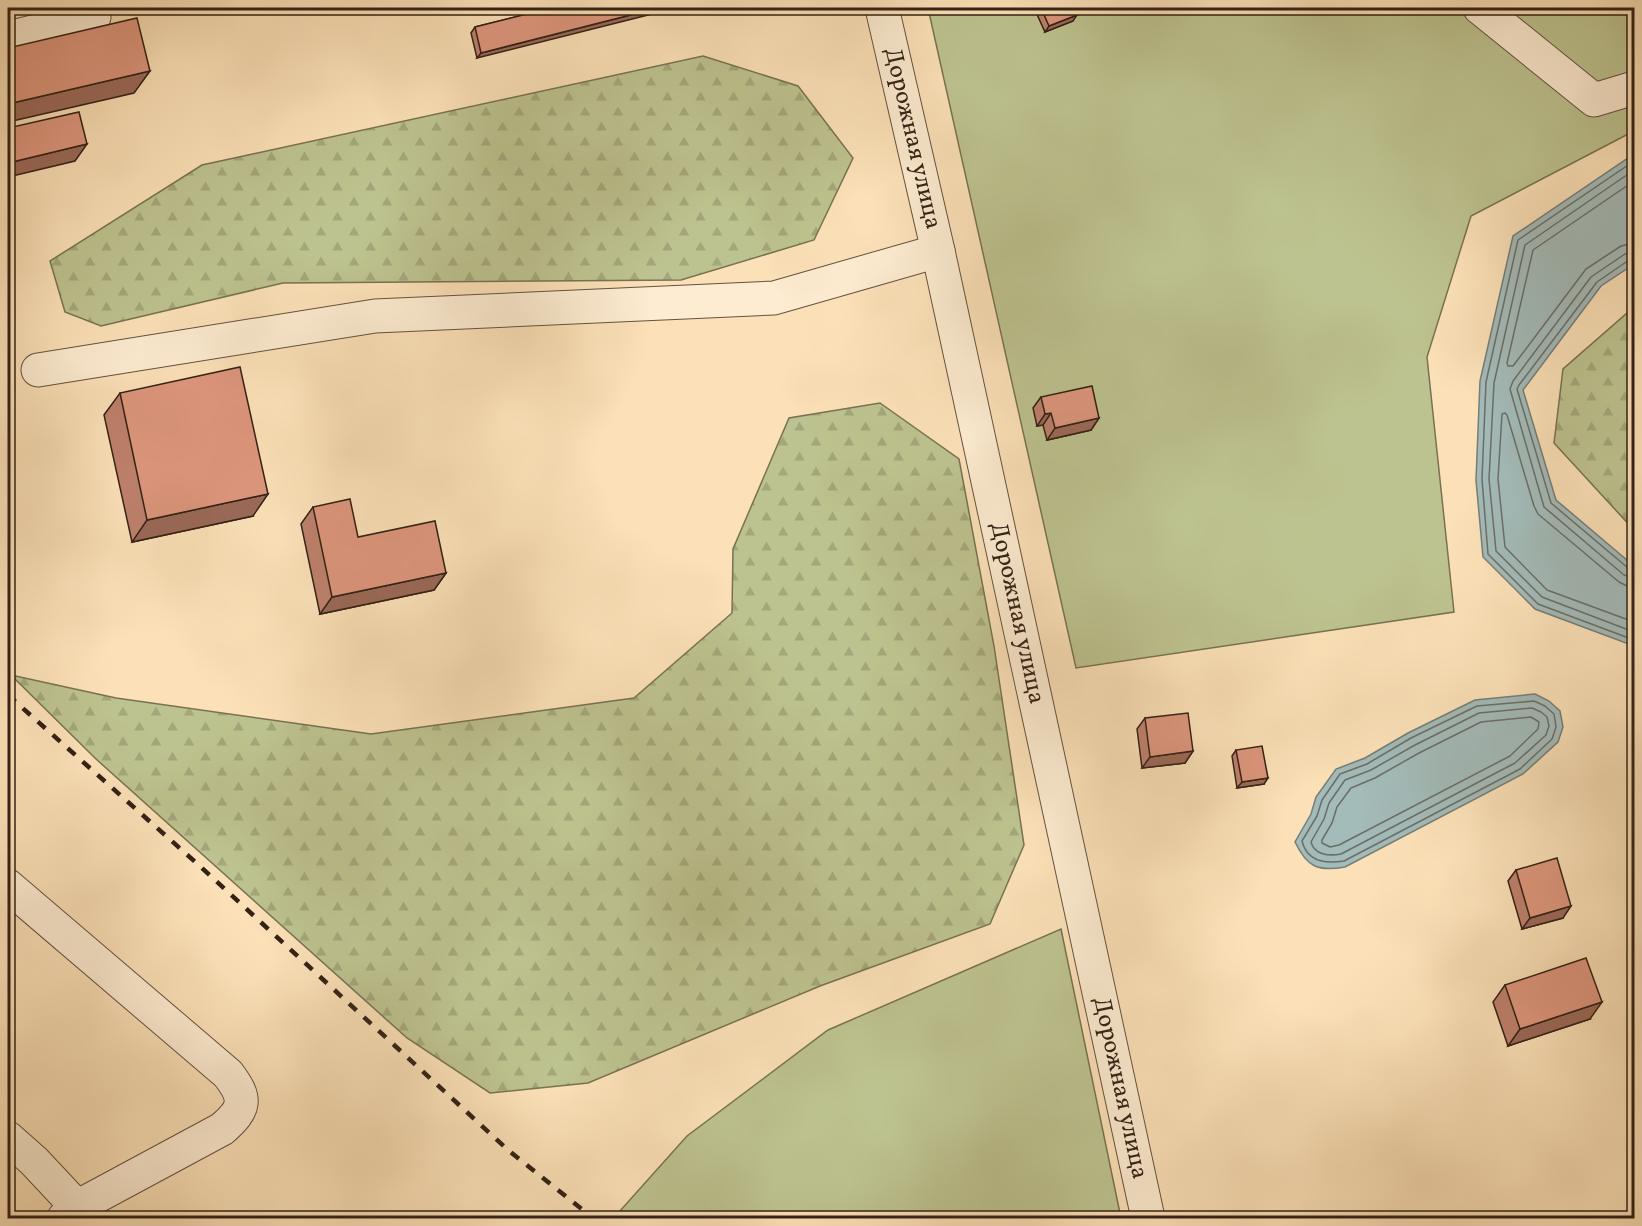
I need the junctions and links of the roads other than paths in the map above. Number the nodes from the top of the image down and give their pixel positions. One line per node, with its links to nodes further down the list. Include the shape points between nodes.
1 (91, 8): 4 (street, via 94,17)
2 (882, 8): 6 (street, Дорожная улица)
3 (1480, 8): 5 (street, via 1593,100)
4 (8, 38)
5 (1635, 88)
6 (938, 251): 7 (street, via 774,298 375,316); 11 (street, Дорожная улица)
7 (38, 369)
8 (8, 886): 10 (street, via 228,1074 240,1089 242,1104 222,1129)
9 (8, 1138): 10 (street, via 34,1161)
10 (70, 1213)
11 (1148, 1218)

